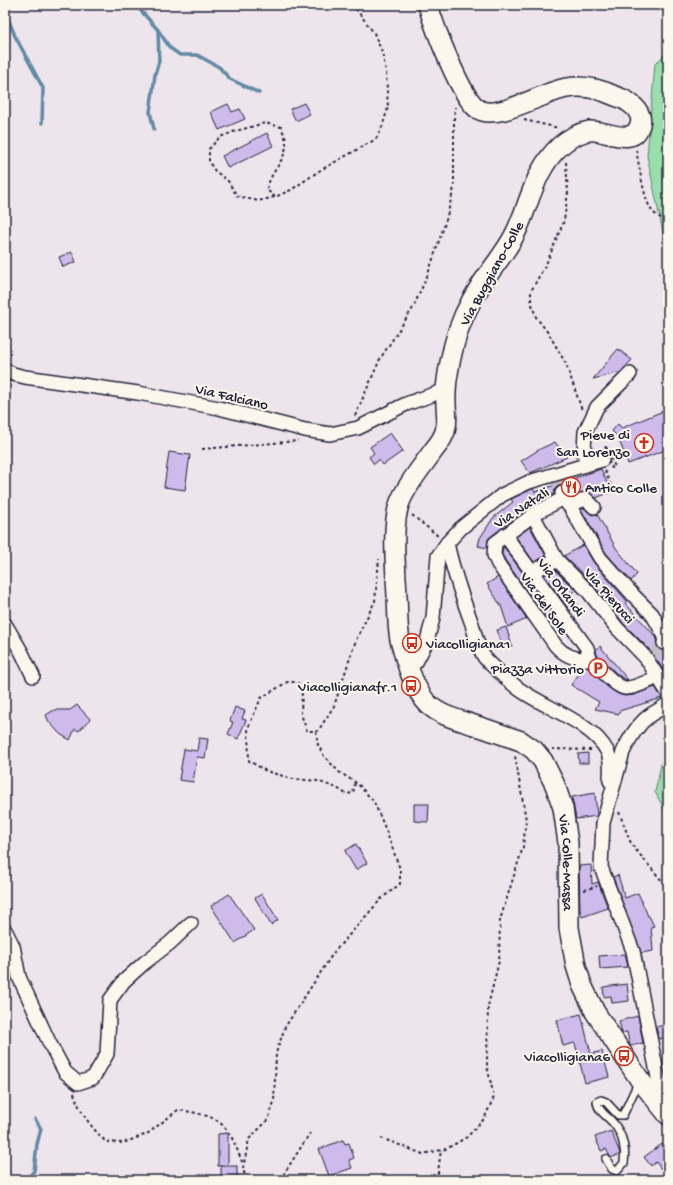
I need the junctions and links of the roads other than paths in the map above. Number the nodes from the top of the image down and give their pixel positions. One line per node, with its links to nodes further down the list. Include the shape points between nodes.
1 (428, 5): 4 (street, Via Buggiano-Colle, via 464,92 479,110 492,113 504,111 561,89 591,88 632,105 641,120 639,130 634,135 626,137 597,131 574,136 560,146 547,161 536,181 514,236 482,284 460,326 454,343)
2 (5, 370): 4 (street, Via Falciano, via 31,378 138,393 219,408 330,434 358,428 406,404)
3 (630, 374): 6 (street, via 597,407 585,432)
4 (446, 390): 17 (street, Via Buggiano-Colle, via 445,432 404,493 399,504 395,530 398,625)
5 (604, 459): 6 (street)
6 (586, 464): 11 (street, via 529,482 502,494)
7 (565, 499): 8 (street, Via Natali, via 586,499); 9 (street, Via Natali); 15 (street, via 600,558 652,614 666,638)
8 (594, 507)
9 (533, 515): 10 (street, Via Natali); 12 (street, Via Pierucci)
10 (500, 539): 13 (street, Via Orlandi); 16 (street, Via del Sole, via 494,555 498,564 549,638 561,652 570,657)
11 (447, 543): 17 (street, via 438,556 433,618 427,641 416,662); 22 (street, via 452,567 485,658 518,689 578,723 599,740 607,751 610,763)
12 (557, 560): 13 (street); 19 (street, Via Pierucci, via 587,590 617,628 650,659)
13 (531, 572): 16 (street, Via Orlandi, via 587,648)
14 (5, 624): 18 (street)
15 (664, 643)
16 (590, 659): 19 (street, via 624,688)
17 (408, 666): 25 (street, Via Colle-Massa, via 422,696 436,711 522,741 539,755 546,767 563,808 568,843 569,928 576,966 595,1012)
18 (33, 676)
19 (658, 677): 20 (street, Via Pierucci)
20 (668, 693)
21 (668, 703): 22 (street, via 644,720 628,742)
22 (610, 795): 26 (street, via 603,824 601,867 633,951)
23 (191, 923): 24 (street, via 124,981 110,1000 107,1054 94,1078 78,1083 65,1072 18,977 12,946)
24 (5, 930)
25 (640, 1080): 26 (street, Via Colle-Massa); 27 (lane, via 623,1115 618,1115 606,1102 597,1102 620,1133 625,1150 624,1164 617,1170 612,1169)
26 (666, 1113)
27 (606, 1159)

